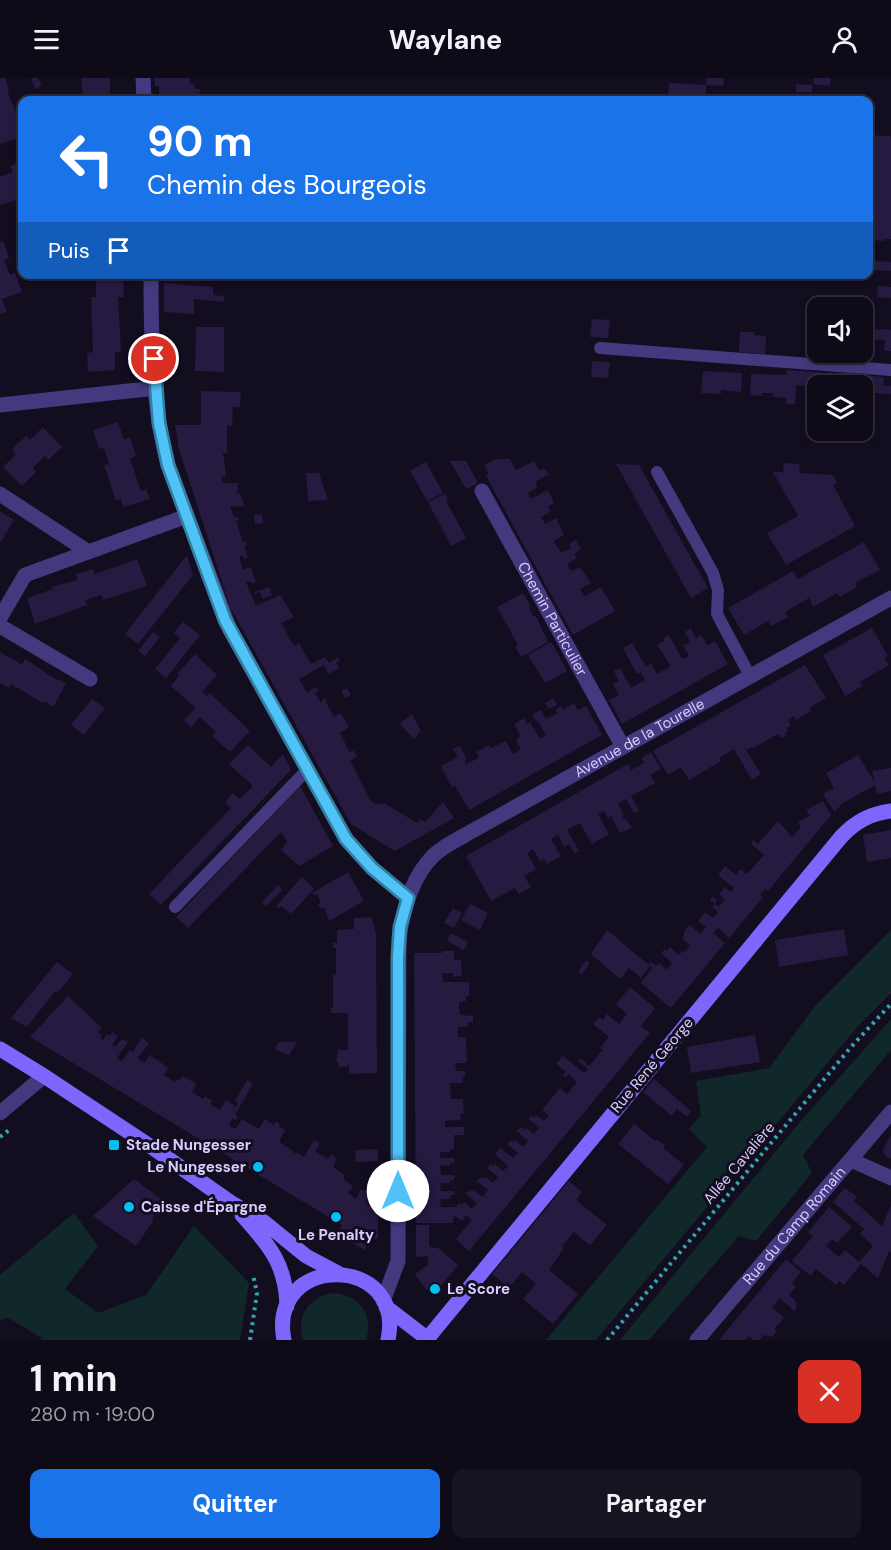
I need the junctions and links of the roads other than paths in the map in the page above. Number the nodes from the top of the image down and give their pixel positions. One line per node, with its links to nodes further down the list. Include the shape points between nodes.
1 (143, 78): 2 (street)
2 (144, 96)
3 (152, 279): 6 (street)
4 (600, 348): 5 (lane)
5 (891, 370)
6 (156, 388): 7 (street); 11 (street, via 164,452)
7 (0, 405)
8 (657, 472): 16 (lane, via 713,573 718,590 717,614)
9 (482, 491): 18 (street, Chemin Particulier)
10 (0, 494): 12 (street)
11 (187, 516): 12 (street); 19 (street, via 230,630)
12 (87, 551): 14 (street, via 26,574)
13 (891, 598): 16 (street, Avenue de la Tourelle)
14 (0, 618)
15 (0, 626): 17 (street)
16 (750, 676): 18 (street, Avenue de la Tourelle)
17 (90, 679)
18 (623, 747): 21 (street, Avenue de la Tourelle, via 440,850 425,866)
19 (307, 770): 21 (street, via 353,848); 22 (lane)
20 (891, 811): 36 (street, Rue René George, via 855,823 841,837)
21 (408, 898): 32 (street, Avenue de la Tourelle, via 400,927 398,957 398,1261)
22 (175, 907)
23 (0, 1049): 24 (street)
24 (44, 1076): 26 (street); 29 (street)
25 (891, 1112): 27 (street, Rue du Camp Romain)
26 (0, 1113)
27 (851, 1160): 28 (street); 38 (street, Rue du Camp Romain)
28 (891, 1178)
29 (230, 1202): 30 (street); 34 (street, via 279,1262)
30 (338, 1274): 31 (street); 34 (street, via 307,1282)
31 (366, 1282): 32 (street); 33 (street)
32 (390, 1282): 33 (street, Avenue de la Tourelle)
33 (384, 1304): 36 (street); 37 (street)
34 (286, 1307): 35 (street)
35 (283, 1337)
36 (428, 1339)
37 (388, 1340)
38 (697, 1340)

